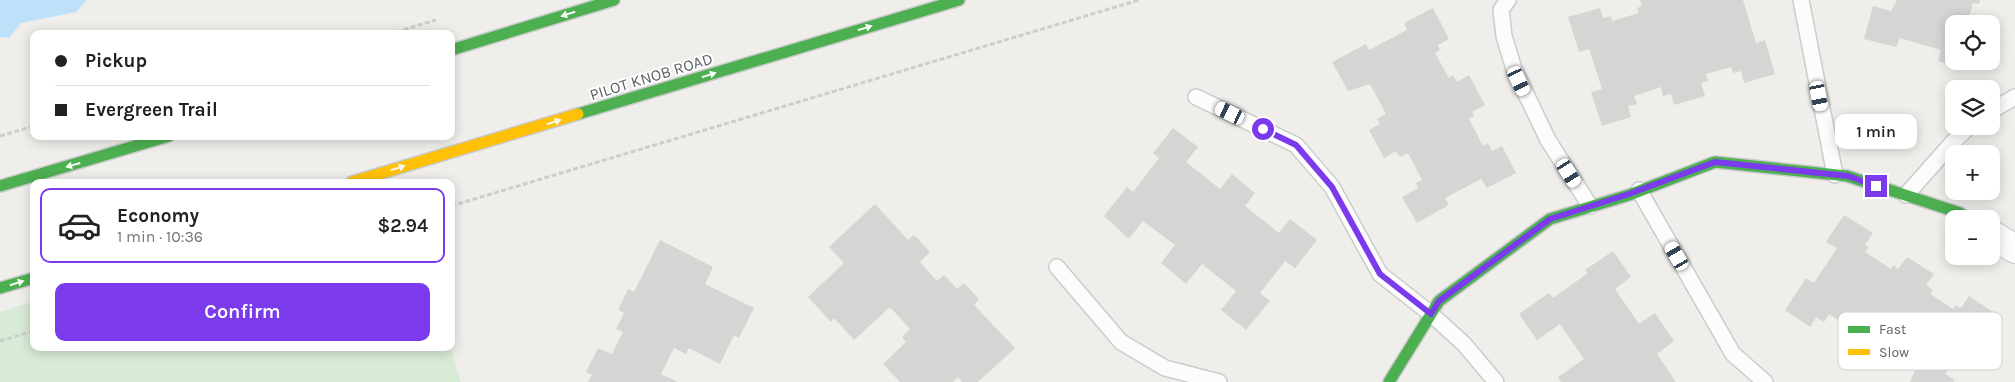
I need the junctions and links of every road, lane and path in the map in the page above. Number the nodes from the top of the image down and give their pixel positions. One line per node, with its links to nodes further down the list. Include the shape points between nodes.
1 (614, 0): 8 (main road, one-way to 8)
2 (959, 0): 17 (main road, PILOT KNOB ROAD, one-way to 2)
3 (1139, 0): 21 (path)
4 (1508, 0): 22 (lane, via 1501,10 1504,36 1514,69 1548,140)
5 (1801, 0): 7 (lane)
6 (1811, 0): 7 (lane)
7 (1804, 18): 16 (lane)
8 (455, 49)
9 (1196, 97): 29 (lane, via 1296,145 1332,187 1380,274)
10 (2015, 97): 11 (lane)
11 (2000, 106)
12 (30, 127): 14 (path)
13 (1960, 135): 20 (lane)
14 (0, 136)
15 (155, 140): 18 (main road, one-way to 18)
16 (1834, 175): 19 (main road, via 1715,162); 20 (main road, via 1848,176)
17 (362, 179)
18 (0, 186)
19 (1639, 190): 22 (main road); 35 (lane, via 1733,354)
20 (1906, 195): 23 (main road)
21 (455, 205)
22 (1590, 206): 29 (main road, via 1550,219 1439,301)
23 (1951, 210)
24 (2000, 240): 25 (street)
25 (2015, 250)
26 (1057, 267): 32 (lane, via 1120,342 1166,368)
27 (30, 279): 28 (main road, one-way to 27)
28 (0, 288)
29 (1431, 314): 33 (main road); 34 (lane, via 1464,344)
30 (30, 332): 31 (path)
31 (0, 341)
32 (1219, 382)
33 (1389, 382)
34 (1496, 382)
35 (1765, 382)

